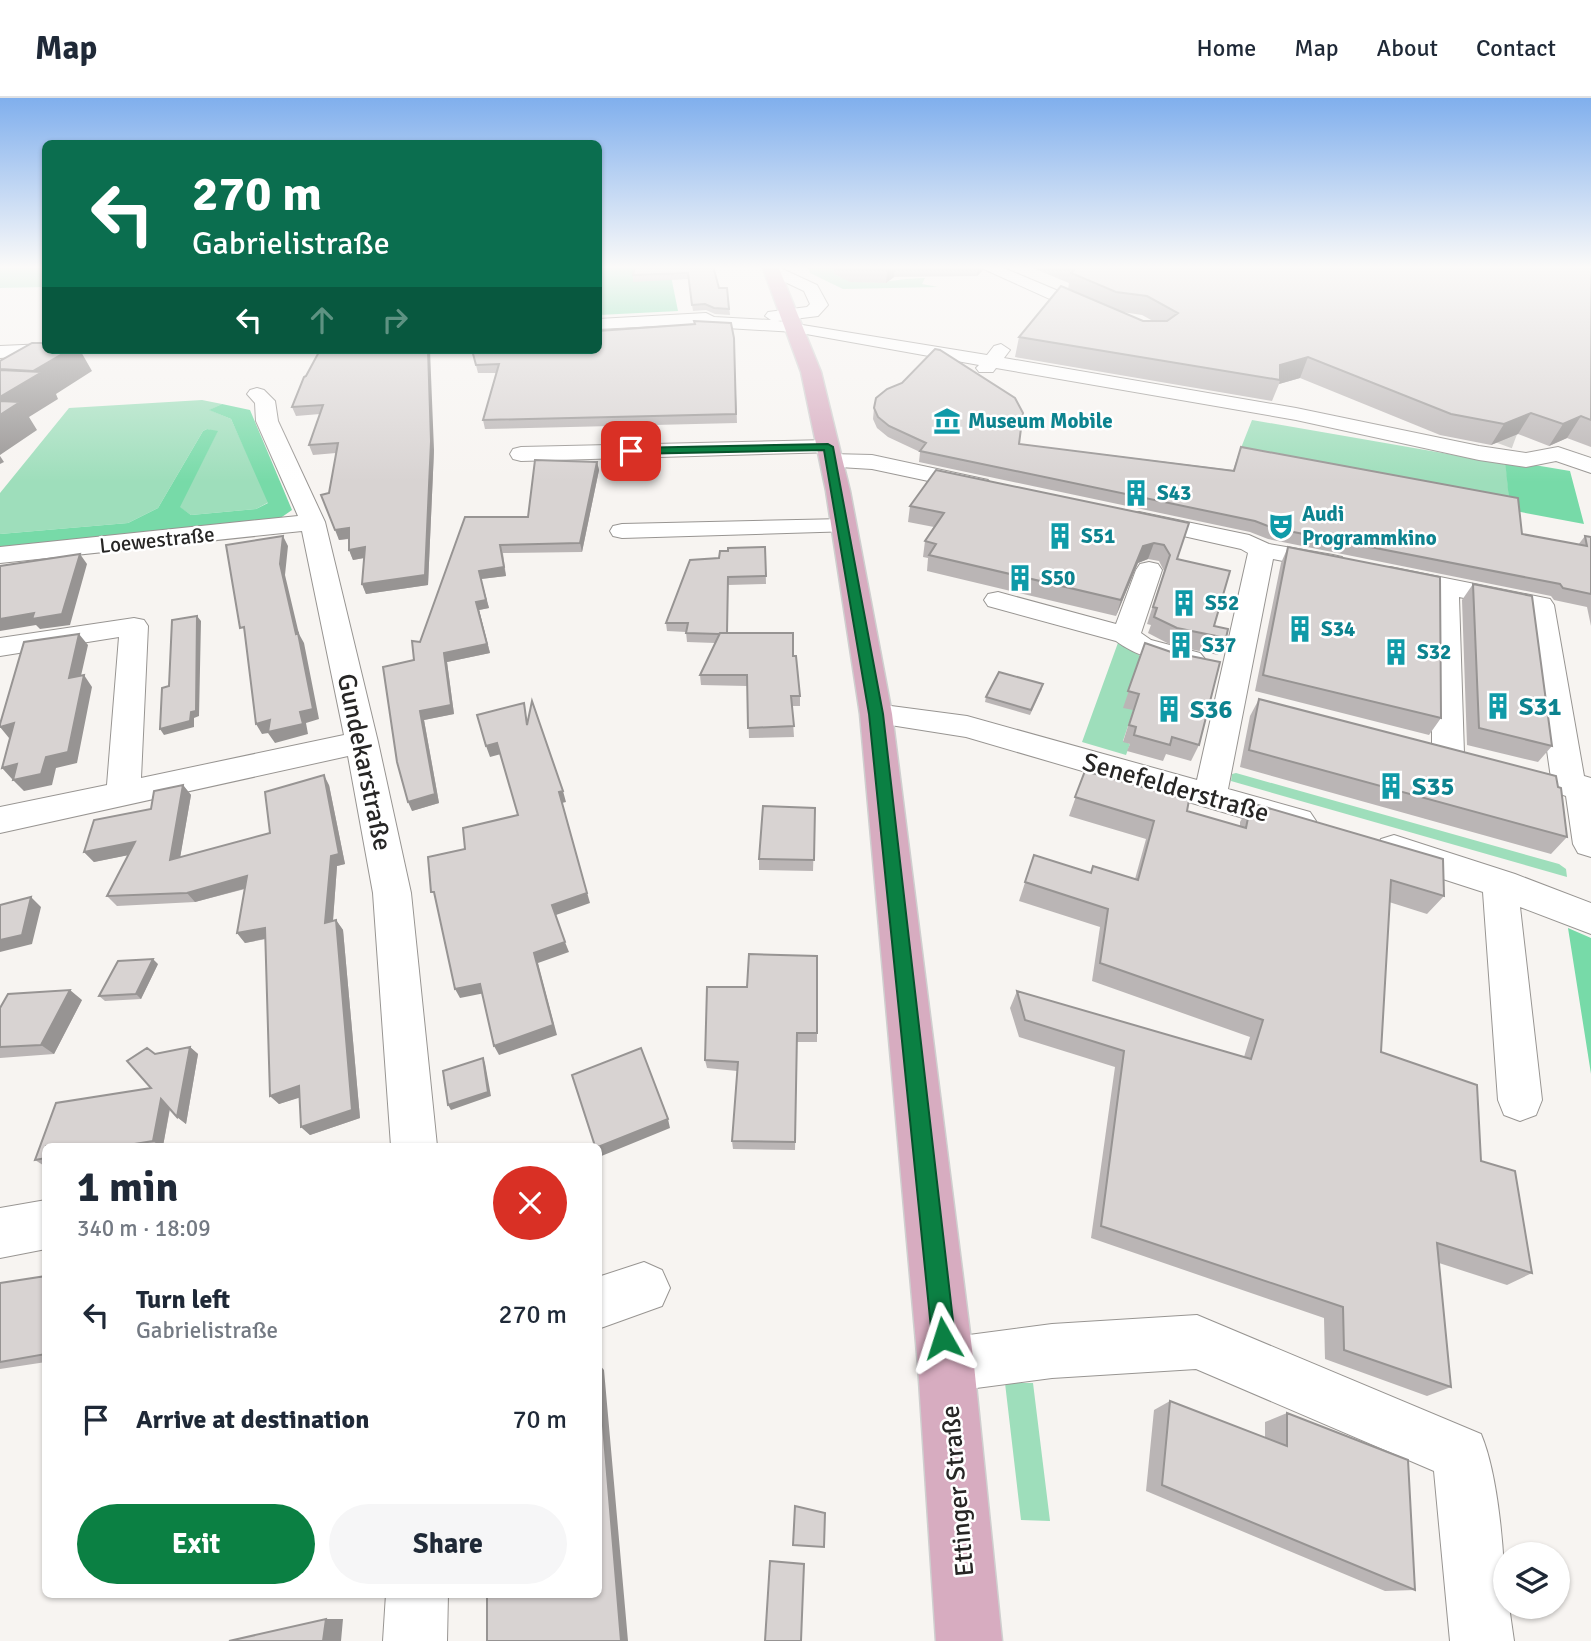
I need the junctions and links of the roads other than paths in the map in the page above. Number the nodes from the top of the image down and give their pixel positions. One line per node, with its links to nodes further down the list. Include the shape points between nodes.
1 (799, 338): 8 (main road, Ettinger Straße)
2 (880, 338): 9 (street, via 1501,457 1526,460)
3 (42, 350): 4 (street)
4 (0, 352)
5 (257, 394): 13 (street, Gundekarstraße, via 265,401 267,421)
6 (1512, 437): 9 (street)
7 (522, 454): 8 (street)
8 (830, 454): 11 (street); 14 (main road, Ettinger Straße)
9 (1558, 454): 10 (street)
10 (1591, 466)
11 (1002, 489)
12 (1122, 515): 16 (street, via 1249,543)
13 (313, 522): 17 (street, Loewestraße); 25 (street, Gundekarstraße)
14 (844, 526): 15 (street); 24 (main road, Ettinger Straße)
15 (622, 531)
16 (1263, 551): 19 (street); 23 (street)
17 (0, 555)
18 (1149, 570): 21 (street)
19 (1445, 586): 26 (street); 27 (street, via 1540,606)
20 (998, 600): 21 (street)
21 (1126, 635): 23 (street)
22 (0, 648): 28 (street, via 134,626)
23 (1241, 691): 29 (street)
24 (876, 714): 29 (street, Senefelderstraße, via 967,727); 40 (main road, Ettinger Straße)
25 (362, 742): 28 (street); 37 (street, Gundekarstraße, via 392,893)
26 (1448, 754)
27 (1570, 784): 33 (street)
28 (122, 795): 30 (street)
29 (1210, 796): 31 (street, Senefelderstraße)
30 (0, 820)
31 (1329, 830)
32 (1368, 842): 34 (street)
33 (1591, 844)
34 (1502, 884): 35 (street); 36 (street)
35 (1591, 919)
36 (1520, 1100)
37 (414, 1143)
38 (42, 1225): 39 (street)
39 (0, 1233)
40 (946, 1365): 43 (main road, Ettinger Straße); 44 (street, via 1052,1351 1197,1342 1461,1454)
41 (417, 1598): 42 (street)
42 (415, 1641)
43 (969, 1641)
44 (1482, 1641)

